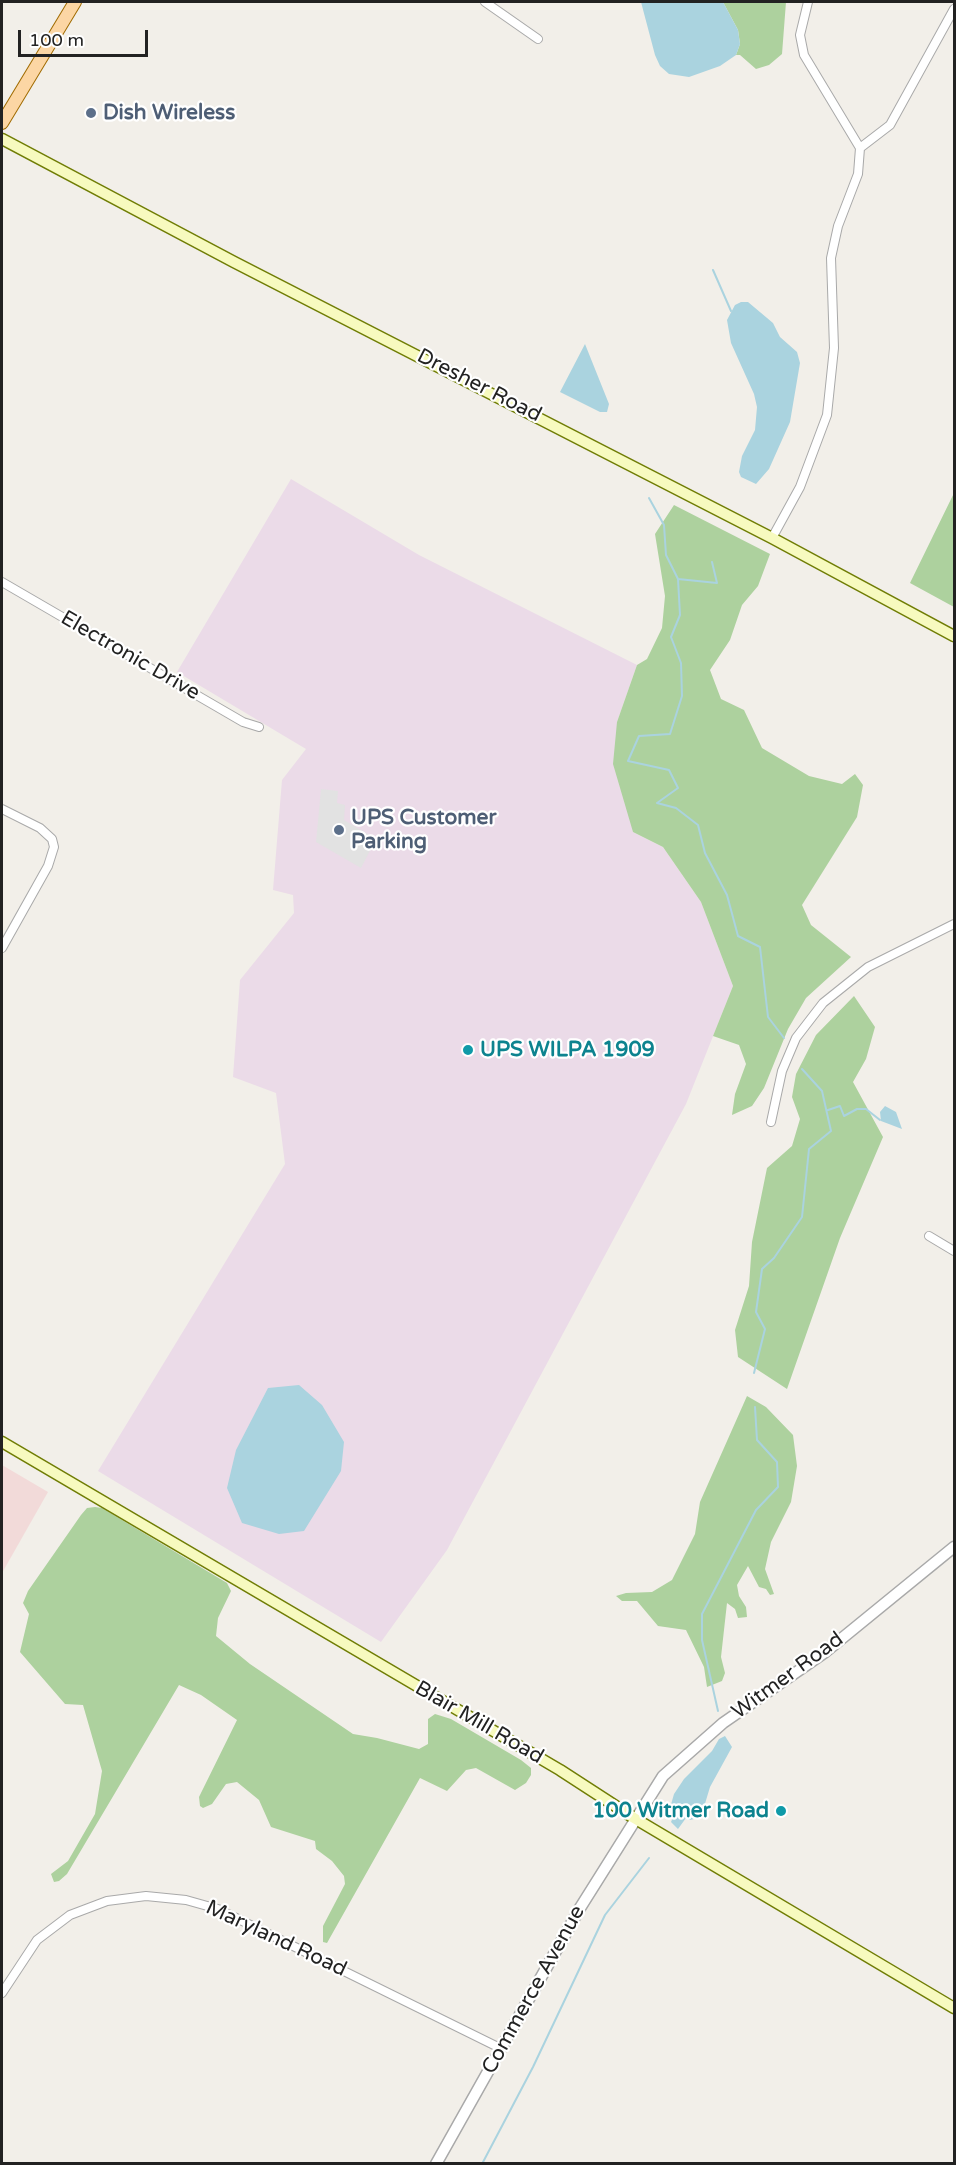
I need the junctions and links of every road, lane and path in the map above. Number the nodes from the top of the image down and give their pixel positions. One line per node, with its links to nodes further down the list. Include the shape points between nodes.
1 (75, 2): 6 (main road)
2 (485, 2): 5 (street)
3 (808, 2): 8 (street, via 800,35 804,55)
4 (954, 9): 8 (street, via 890,125)
5 (538, 39)
6 (2, 123)
7 (2, 139): 9 (main road, Dresher Road)
8 (860, 148): 9 (street, via 858,174 838,226 831,258 834,348 827,415 800,487)
9 (772, 538): 11 (main road, Dresher Road)
10 (2, 582): 12 (street, Electronic Drive)
11 (954, 636)
12 (259, 728)
13 (2, 808): 15 (street, via 40,828 52,839 54,847 48,866)
14 (954, 924): 16 (street, via 868,967 823,1003 796,1038 782,1071)
15 (2, 948)
16 (771, 1122)
17 (929, 1236): 18 (street)
18 (954, 1251)
19 (2, 1442): 21 (main road, Blair Mill Road, via 560,1770)
20 (954, 1547): 21 (street, Witmer Road, via 824,1653 723,1723 663,1776)
21 (634, 1818): 23 (main road, Blair Mill Road); 24 (street, Commerce Avenue)
22 (2, 1993): 24 (street, Maryland Road, via 38,1940 70,1915 107,1901 146,1896 186,1900 218,1909)
23 (954, 2008)
24 (502, 2049): 25 (street, Commerce Avenue)
25 (436, 2163)

